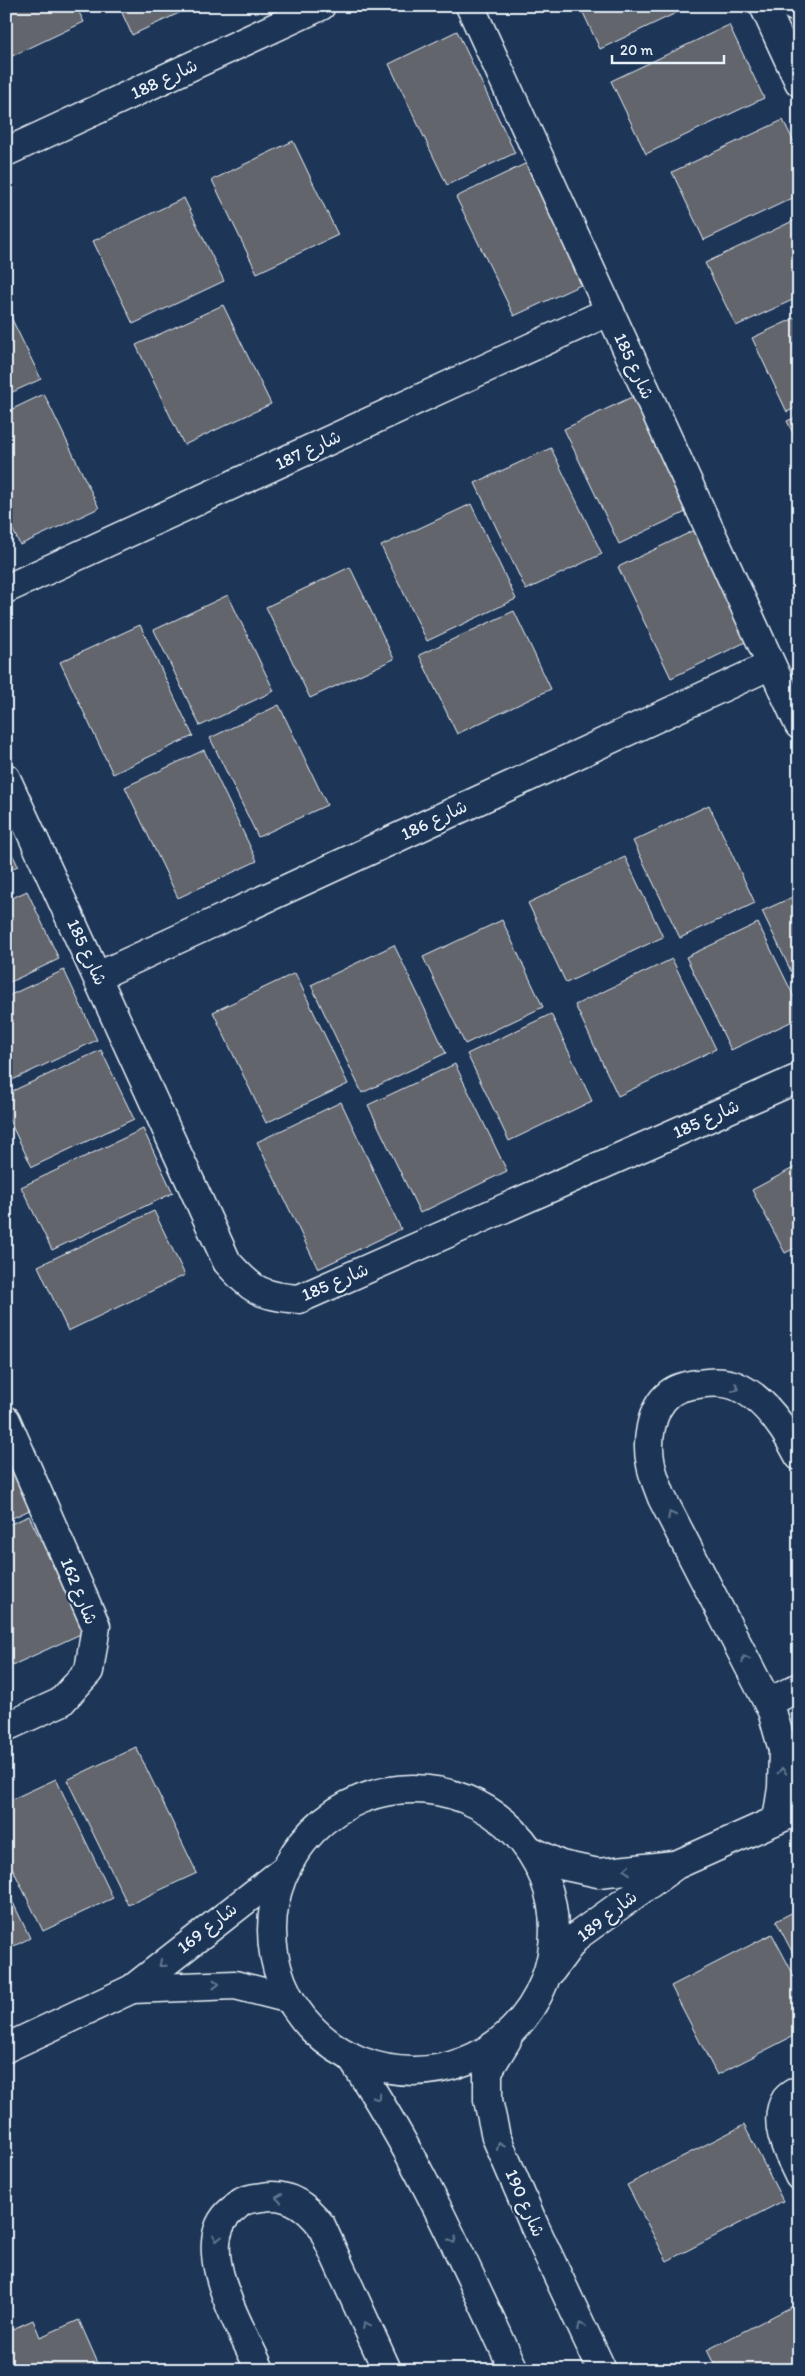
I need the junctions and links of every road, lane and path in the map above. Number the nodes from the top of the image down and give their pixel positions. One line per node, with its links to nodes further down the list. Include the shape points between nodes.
1 (322, 6): 7 (street, شارع 188)
2 (470, 6): 8 (street, شارع 185)
3 (764, 6): 6 (street)
4 (793, 6): 5 (street)
5 (799, 9)
6 (799, 82)
7 (6, 152)
8 (610, 311): 9 (street, شارع 187); 10 (street, شارع 185)
9 (6, 589)
10 (771, 664): 11 (street, شارع 185); 13 (street, شارع 186)
11 (799, 725)
12 (6, 778): 13 (street, شارع 185)
13 (98, 976): 14 (street, شارع 185, via 227,1262 250,1288 275,1298 299,1299)
14 (799, 1078)
15 (6, 1420): 19 (street, شارع 162, via 96,1626 88,1671 61,1702)
16 (799, 1456): 18 (street, one-way to 16, via 662,1498 650,1465 649,1437 655,1413 669,1394 688,1385 714,1382 735,1386 758,1400 785,1430)
17 (799, 1687): 18 (street)
18 (768, 1703): 20 (street, one-way to 18, via 782,1788 782,1750)
19 (6, 1727)
20 (788, 1815): 22 (street, شارع 189)
21 (530, 1850): 22 (street, شارع 189, one-way to 21, via 598,1873 561,1865); 23 (street, via 501,1819 464,1797 422,1788 380,1792 340,1808 308,1834); 24 (street, via 549,1889 553,1916 555,1933)
22 (676, 1865): 24 (street, شارع 189, via 578,1936)
23 (284, 1870): 25 (street, شارع 169, one-way to 25); 26 (street, via 272,1913 274,1958)
24 (547, 1976): 27 (street, via 533,2006)
25 (132, 1989): 26 (street, شارع 169, one-way to 26, via 235,1984); 28 (street, شارع 169)
26 (290, 1999): 29 (street, via 315,2032)
27 (511, 2033): 29 (street, via 475,2057 434,2070 391,2070); 35 (street, شارع 190, one-way to 27, via 496,2137 488,2100 488,2071)
28 (6, 2048)
29 (350, 2056): 34 (street, one-way to 34, via 380,2100 423,2176)
30 (799, 2090): 31 (street, via 786,2098 781,2111 785,2144)
31 (799, 2176)
32 (260, 2370): 33 (street, one-way to 32, via 321,2225 308,2209 288,2199 268,2196 244,2201 225,2216 214,2239 216,2262 226,2294)
33 (387, 2370)
34 (514, 2370)
35 (602, 2370)

